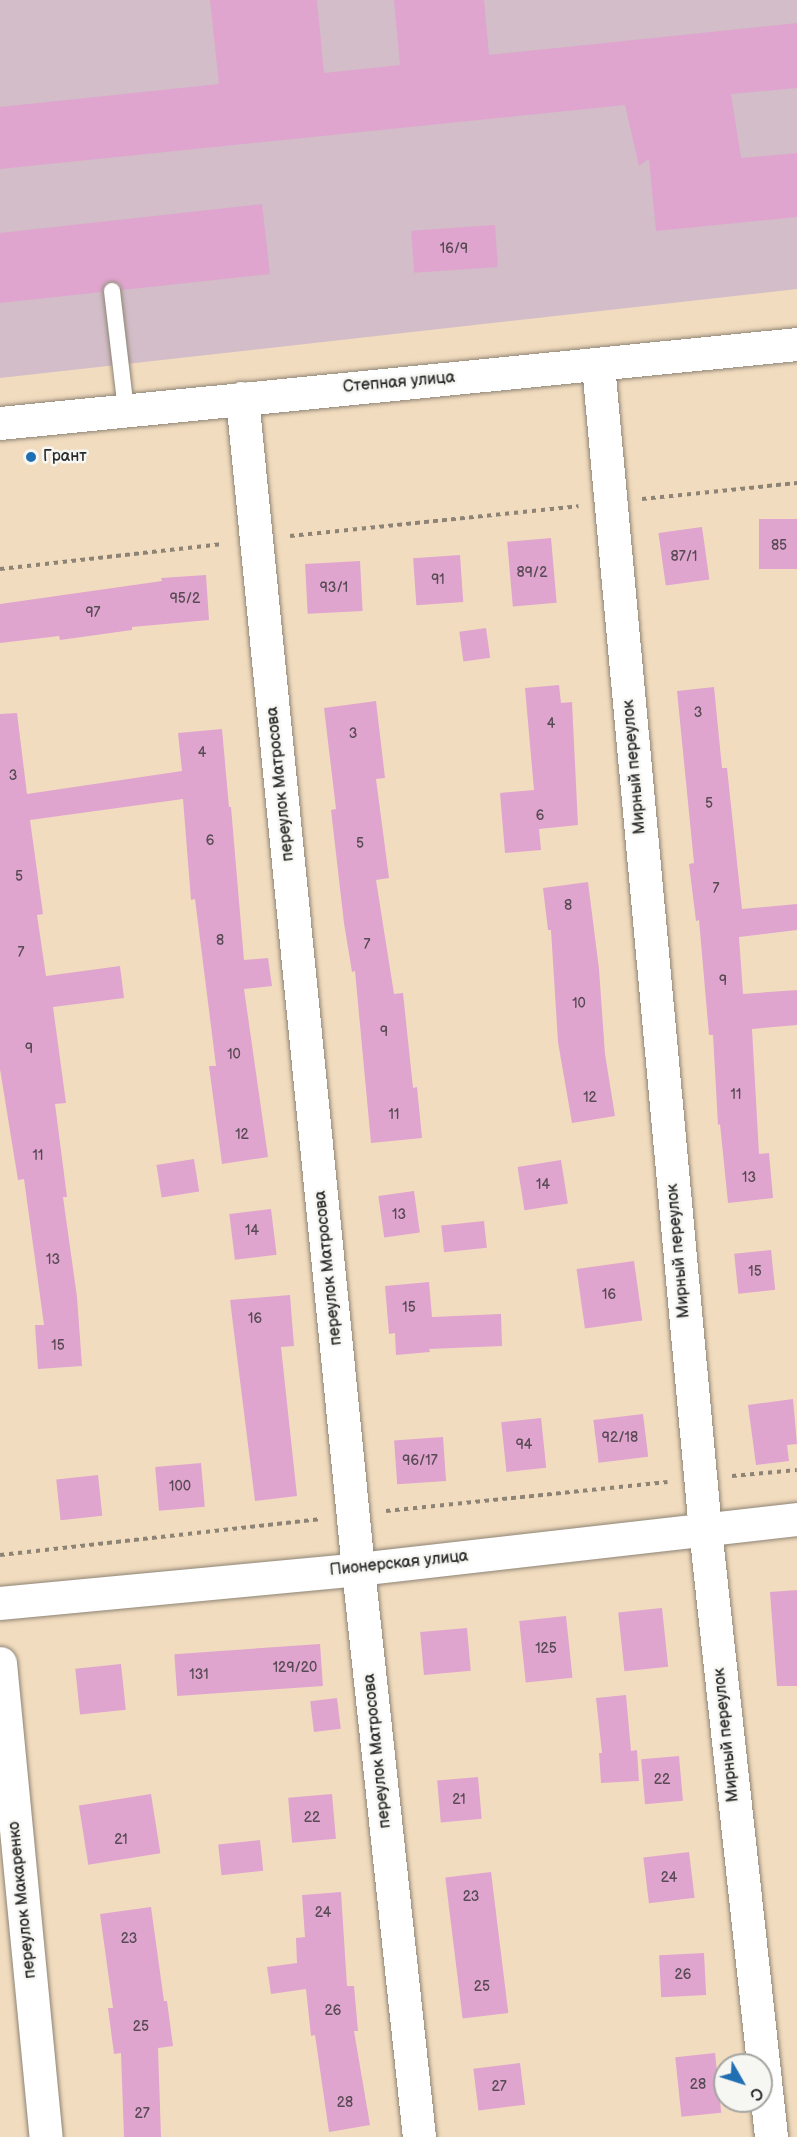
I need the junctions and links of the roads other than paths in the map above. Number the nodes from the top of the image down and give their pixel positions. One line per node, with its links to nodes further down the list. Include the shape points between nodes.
1 (112, 291): 5 (lane)
2 (797, 344): 3 (street, Степная улица)
3 (598, 364): 4 (street, Степная улица); 8 (street, Мирный переулок)
4 (242, 398): 5 (street, Степная улица); 9 (street, переулок Матросова)
5 (126, 410): 6 (street, Степная улица)
6 (0, 423)
7 (797, 1519): 8 (street, Пионерская улица)
8 (705, 1529): 9 (street, Пионерская улица); 14 (street, Мирный переулок)
9 (358, 1569): 10 (street, Пионерская улица); 13 (street, переулок Матросова)
10 (0, 1603)
11 (0, 1663): 12 (street, переулок Макаренко)
12 (46, 2137)
13 (419, 2137)
14 (771, 2137)

